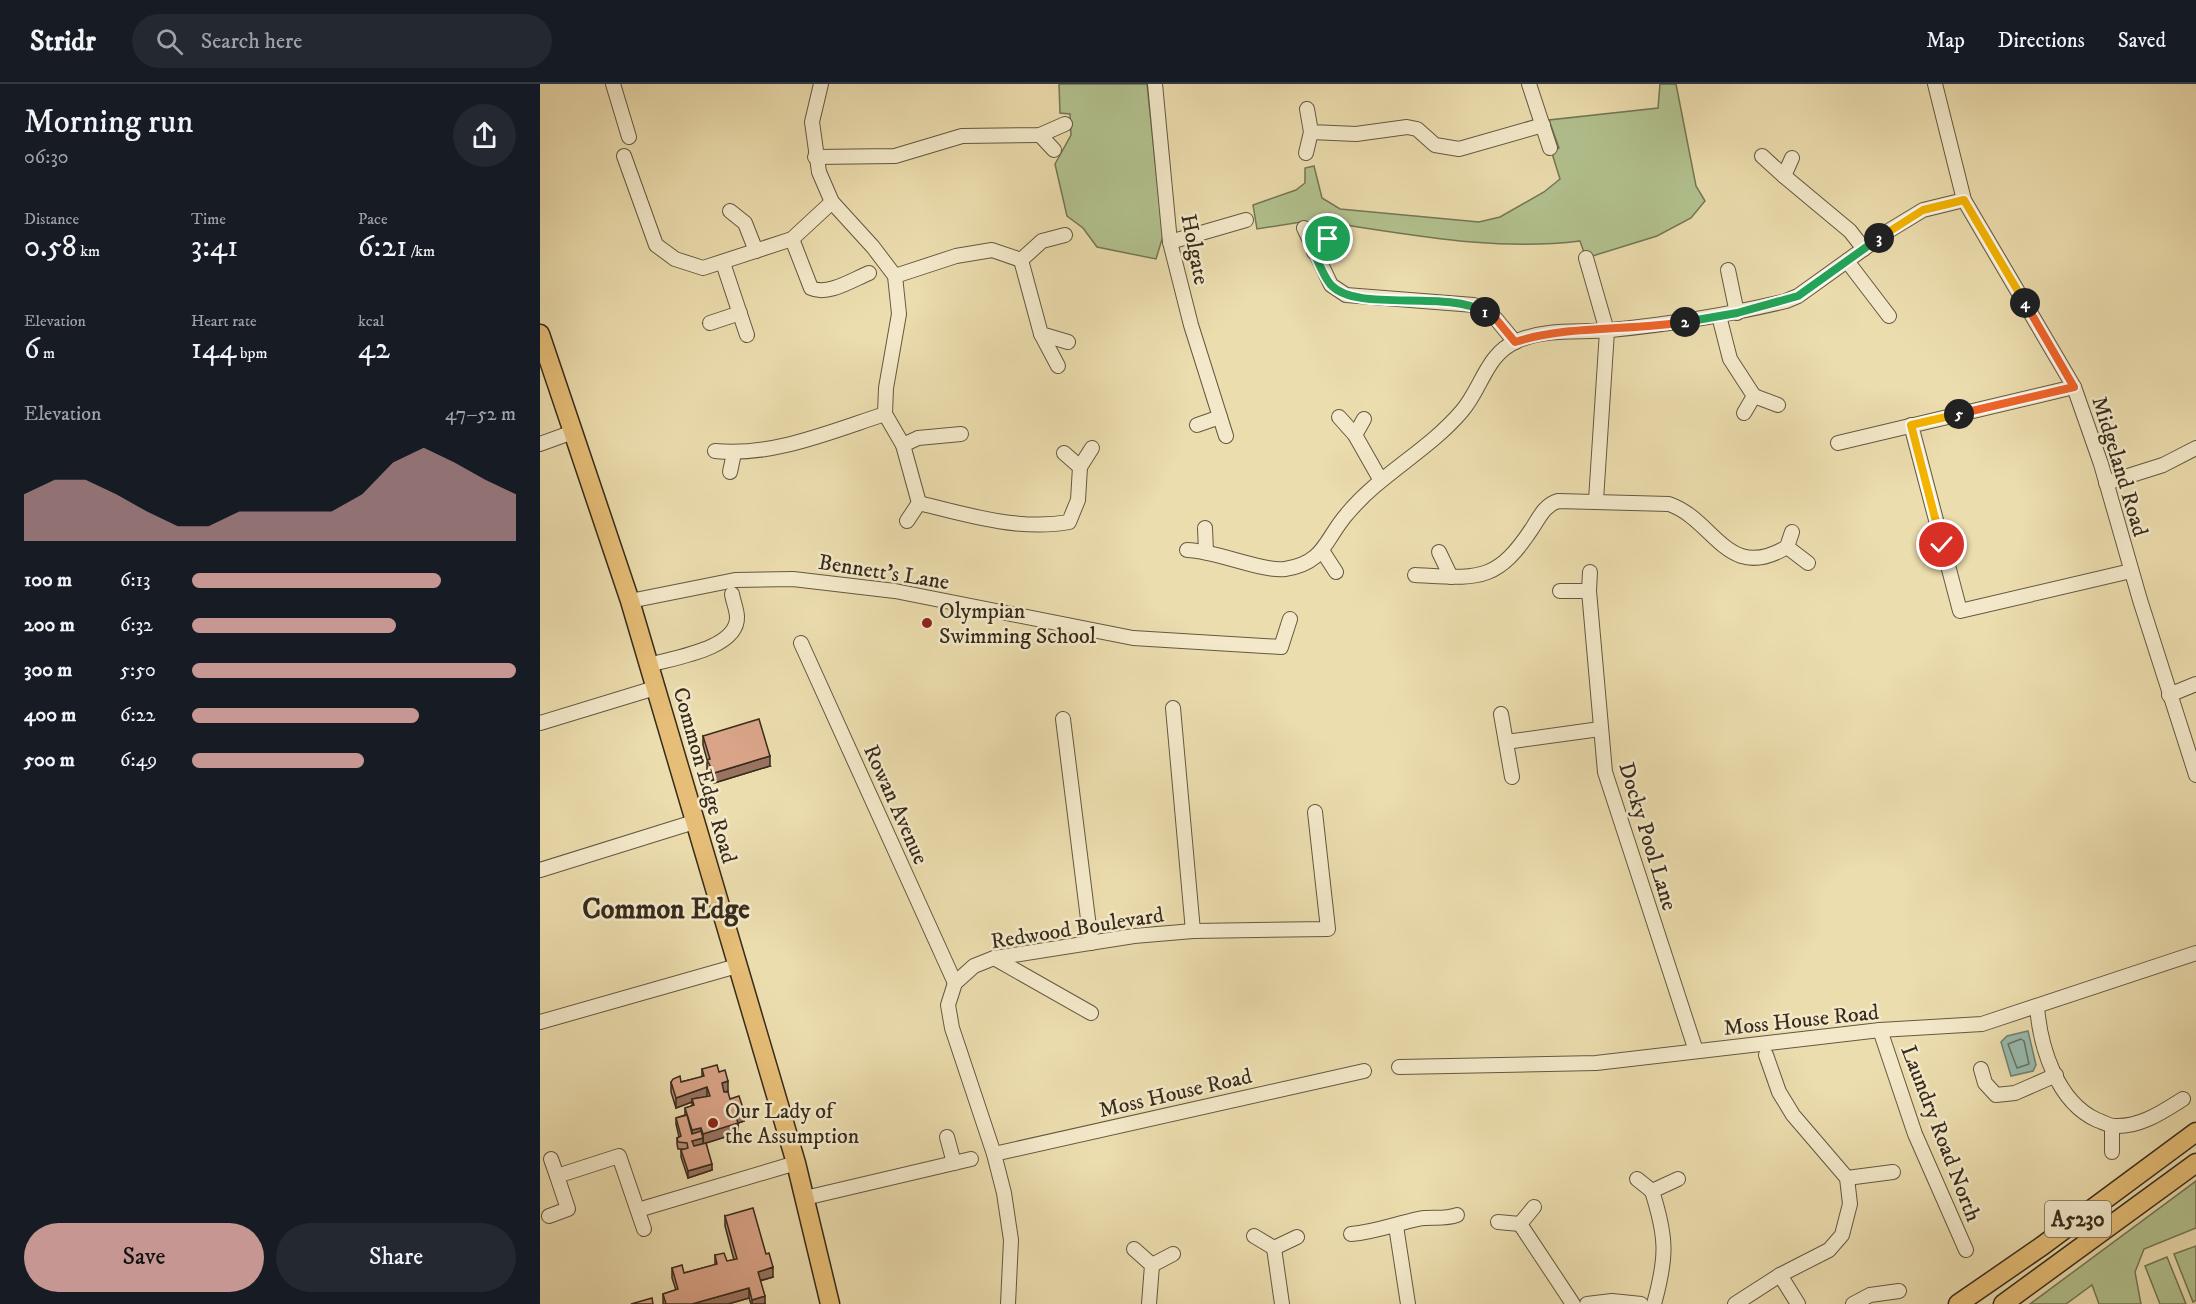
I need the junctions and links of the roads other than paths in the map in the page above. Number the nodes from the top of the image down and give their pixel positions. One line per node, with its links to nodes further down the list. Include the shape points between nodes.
1 (613, 84): 11 (street)
2 (821, 84): 17 (street, via 812,122)
3 (1155, 84): 28 (street, Holgate)
4 (1529, 84): 8 (street)
5 (1935, 84): 20 (street, Midgeland Road)
6 (1307, 109): 9 (street)
7 (1065, 124): 10 (street)
8 (1543, 125): 9 (street, via 1459,149 1435,145 1417,129 1407,127 1356,134); 12 (street)
9 (1311, 132): 14 (street)
10 (1040, 135): 13 (street); 17 (street, via 962,136 895,156)
11 (629, 137)
12 (1550, 148)
13 (1054, 150)
14 (1306, 153)
15 (624, 156): 35 (street, via 656,245 675,259 703,268)
16 (1762, 156): 19 (street)
17 (815, 157): 21 (street)
18 (1792, 158): 19 (street)
19 (1784, 176): 29 (street, via 1850,231)
20 (1964, 200): 29 (street, via 1923,210); 51 (street, Midgeland Road)
21 (832, 202): 26 (street); 38 (street)
22 (730, 211): 30 (street, via 745,223)
23 (1246, 220): 28 (street)
24 (1304, 228): 31 (street)
25 (1065, 235): 33 (street, via 1042,242)
26 (792, 239): 30 (street); 37 (street, via 811,288 819,292)
27 (1328, 239): 31 (street)
28 (1170, 242): 56 (street, Holgate)
29 (1864, 249): 34 (street)
30 (756, 251): 35 (street)
31 (1314, 252): 49 (street, via 1331,285 1346,295 1474,305 1496,319)
32 (1586, 258): 44 (street)
33 (1021, 260): 38 (street, via 992,250 956,256); 46 (street)
34 (1847, 261): 40 (street, via 1798,296); 41 (street)
35 (723, 263): 39 (street)
36 (1728, 270): 40 (street)
37 (869, 273)
38 (895, 276): 55 (street, via 899,314)
39 (740, 313): 43 (street); 47 (street)
40 (1737, 313): 42 (street)
41 (1889, 315)
42 (1719, 316): 44 (street); 52 (street, via 1727,353)
43 (710, 323)
44 (1607, 331): 49 (street, via 1543,333); 77 (street)
45 (540, 334): 61 (main road, Common Edge Road)
46 (1041, 334): 48 (street); 50 (street)
47 (747, 335)
48 (1068, 342)
49 (1515, 342): 75 (street, via 1491,361 1464,409 1441,435)
50 (1058, 366)
51 (2074, 387): 60 (street); 76 (street, Midgeland Road)
52 (1754, 396): 53 (street); 54 (street)
53 (1778, 405)
54 (1744, 412)
55 (885, 414): 67 (street); 71 (street, via 819,435)
56 (1220, 417): 59 (street); 64 (street, Holgate)
57 (1339, 417): 63 (street)
58 (1364, 418): 63 (street)
59 (1197, 425)
60 (1911, 425): 65 (street); 88 (street, via 1960,611)
61 (573, 432): 66 (street); 96 (main road, Common Edge Road)
62 (961, 434): 67 (street, via 918,438)
63 (1355, 435): 75 (street)
64 (1226, 436)
65 (1838, 443)
66 (540, 444)
67 (903, 445): 78 (street)
68 (1092, 448): 73 (street)
69 (2196, 448): 76 (street, via 2163,465)
70 (715, 451): 71 (street)
71 (734, 453): 74 (street)
72 (1064, 453): 73 (street)
73 (1080, 467): 78 (street, via 1078,500 1069,522 1056,525 1005,522)
74 (730, 472)
75 (1380, 479): 85 (street, via 1346,515)
76 (2106, 483): 88 (street, Midgeland Road)
77 (1596, 500): 82 (street, via 1655,501 1683,509 1735,554 1760,558); 92 (street, via 1551,503 1525,540 1488,574)
78 (920, 503): 79 (street)
79 (907, 521)
80 (1206, 528): 84 (street)
81 (1792, 532): 82 (street)
82 (1787, 548): 87 (street)
83 (1187, 550): 84 (street)
84 (1206, 550): 85 (street, via 1284,569)
85 (1323, 552): 89 (street)
86 (1439, 552): 92 (street)
87 (1808, 563)
88 (2131, 571): 102 (street, Midgeland Road)
89 (1336, 572)
90 (1590, 572): 94 (street, Docky Pool Lane)
91 (1415, 575): 92 (street)
92 (1451, 577)
93 (1560, 591): 94 (street)
94 (1589, 591): 107 (street, Docky Pool Lane)
95 (732, 594): 99 (street, via 738,617 723,641)
96 (630, 601): 97 (street, Bennett's Lane, via 735,580 793,579 895,591 1133,638 1281,647); 99 (main road, Common Edge Road)
97 (1290, 619)
98 (801, 643): 119 (street, Rowan Avenue)
99 (649, 665): 101 (main road, Common Edge Road)
100 (2196, 684): 102 (street)
101 (655, 688): 106 (street); 112 (main road, Common Edge Road)
102 (2169, 695): 109 (street, Midgeland Road)
103 (1173, 708): 114 (street)
104 (1501, 714): 108 (street)
105 (1063, 720): 115 (street)
106 (540, 723)
107 (1600, 729): 108 (street); 124 (street, Docky Pool Lane, via 1605,772)
108 (1506, 742): 110 (street)
109 (2196, 775)
110 (1512, 777)
111 (1316, 812): 114 (street, Redwood Boulevard, via 1328,929)
112 (694, 822): 113 (street); 118 (main road, Common Edge Road)
113 (540, 870)
114 (1193, 931): 115 (street, Redwood Boulevard)
115 (1090, 943): 117 (street, Redwood Boulevard)
116 (2196, 952): 120 (street, Moss House Road)
117 (994, 958): 119 (street, Redwood Boulevard, via 974,966); 121 (street)
118 (736, 966): 122 (street); 138 (main road, Common Edge Road)
119 (955, 982): 135 (street, via 948,1005 952,1028)
120 (2037, 1006): 123 (street, Moss House Road, via 1982,1024); 129 (street, via 2042,1042)
121 (1091, 1012)
122 (540, 1022)
123 (1880, 1030): 124 (street, Moss House Road); 161 (street, Laundry Road North, via 1915,1134)
124 (1696, 1051): 126 (street, Moss House Road, via 1591,1063)
125 (1766, 1055): 143 (street, via 1779,1092 1793,1115)
126 (1400, 1067)
127 (1981, 1069): 129 (street, via 1985,1083 1996,1095 2015,1093)
128 (1364, 1071): 135 (street, Moss House Road)
129 (2056, 1075): 131 (street, via 2070,1101)
130 (2183, 1099): 131 (street, via 2132,1125)
131 (2112, 1126): 134 (street)
132 (2196, 1132): 178 (main road, A5230)
133 (947, 1137): 139 (street)
134 (2112, 1152)
135 (994, 1154): 167 (street, via 1010,1222)
136 (551, 1159): 142 (street)
137 (971, 1159): 139 (street)
138 (796, 1163): 147 (main road, Common Edge Road); 149 (street)
139 (954, 1163): 147 (street)
140 (2196, 1163): 179 (main road, A5230)
141 (1893, 1172): 143 (street)
142 (557, 1176): 149 (street, via 620,1156); 151 (street, via 568,1209)
143 (1847, 1178): 164 (street, via 1848,1220 1837,1243)
144 (1637, 1179): 146 (street)
145 (1678, 1179): 146 (street)
146 (1652, 1191): 174 (street, via 1666,1248)
147 (805, 1198): 166 (main road, Common Edge Road)
148 (1534, 1207): 153 (street)
149 (638, 1210): 155 (street)
150 (1457, 1215): 154 (street, via 1419,1219)
151 (549, 1216)
152 (1498, 1222): 153 (street)
153 (1520, 1224): 171 (street)
154 (1396, 1227): 156 (street); 170 (street)
155 (644, 1229)
156 (1352, 1234)
157 (1254, 1236): 159 (street)
158 (1298, 1237): 159 (street)
159 (1274, 1248): 169 (street)
160 (1134, 1249): 163 (street)
161 (1966, 1250)
162 (1173, 1254): 163 (street)
163 (1152, 1265): 168 (street)
164 (1780, 1275): 175 (street); 176 (street)
165 (1899, 1291): 177 (street, via 1870,1295)
166 (830, 1304)
167 (1008, 1304)
168 (1149, 1304)
169 (1282, 1304)
170 (1408, 1304)
171 (1573, 1304)
172 (1587, 1304): 173 (street, via 1612,1300)
173 (1641, 1304)
174 (1654, 1304)
175 (1735, 1304)
176 (1798, 1304)
177 (1853, 1304)
178 (1958, 1304)
179 (2003, 1304)

